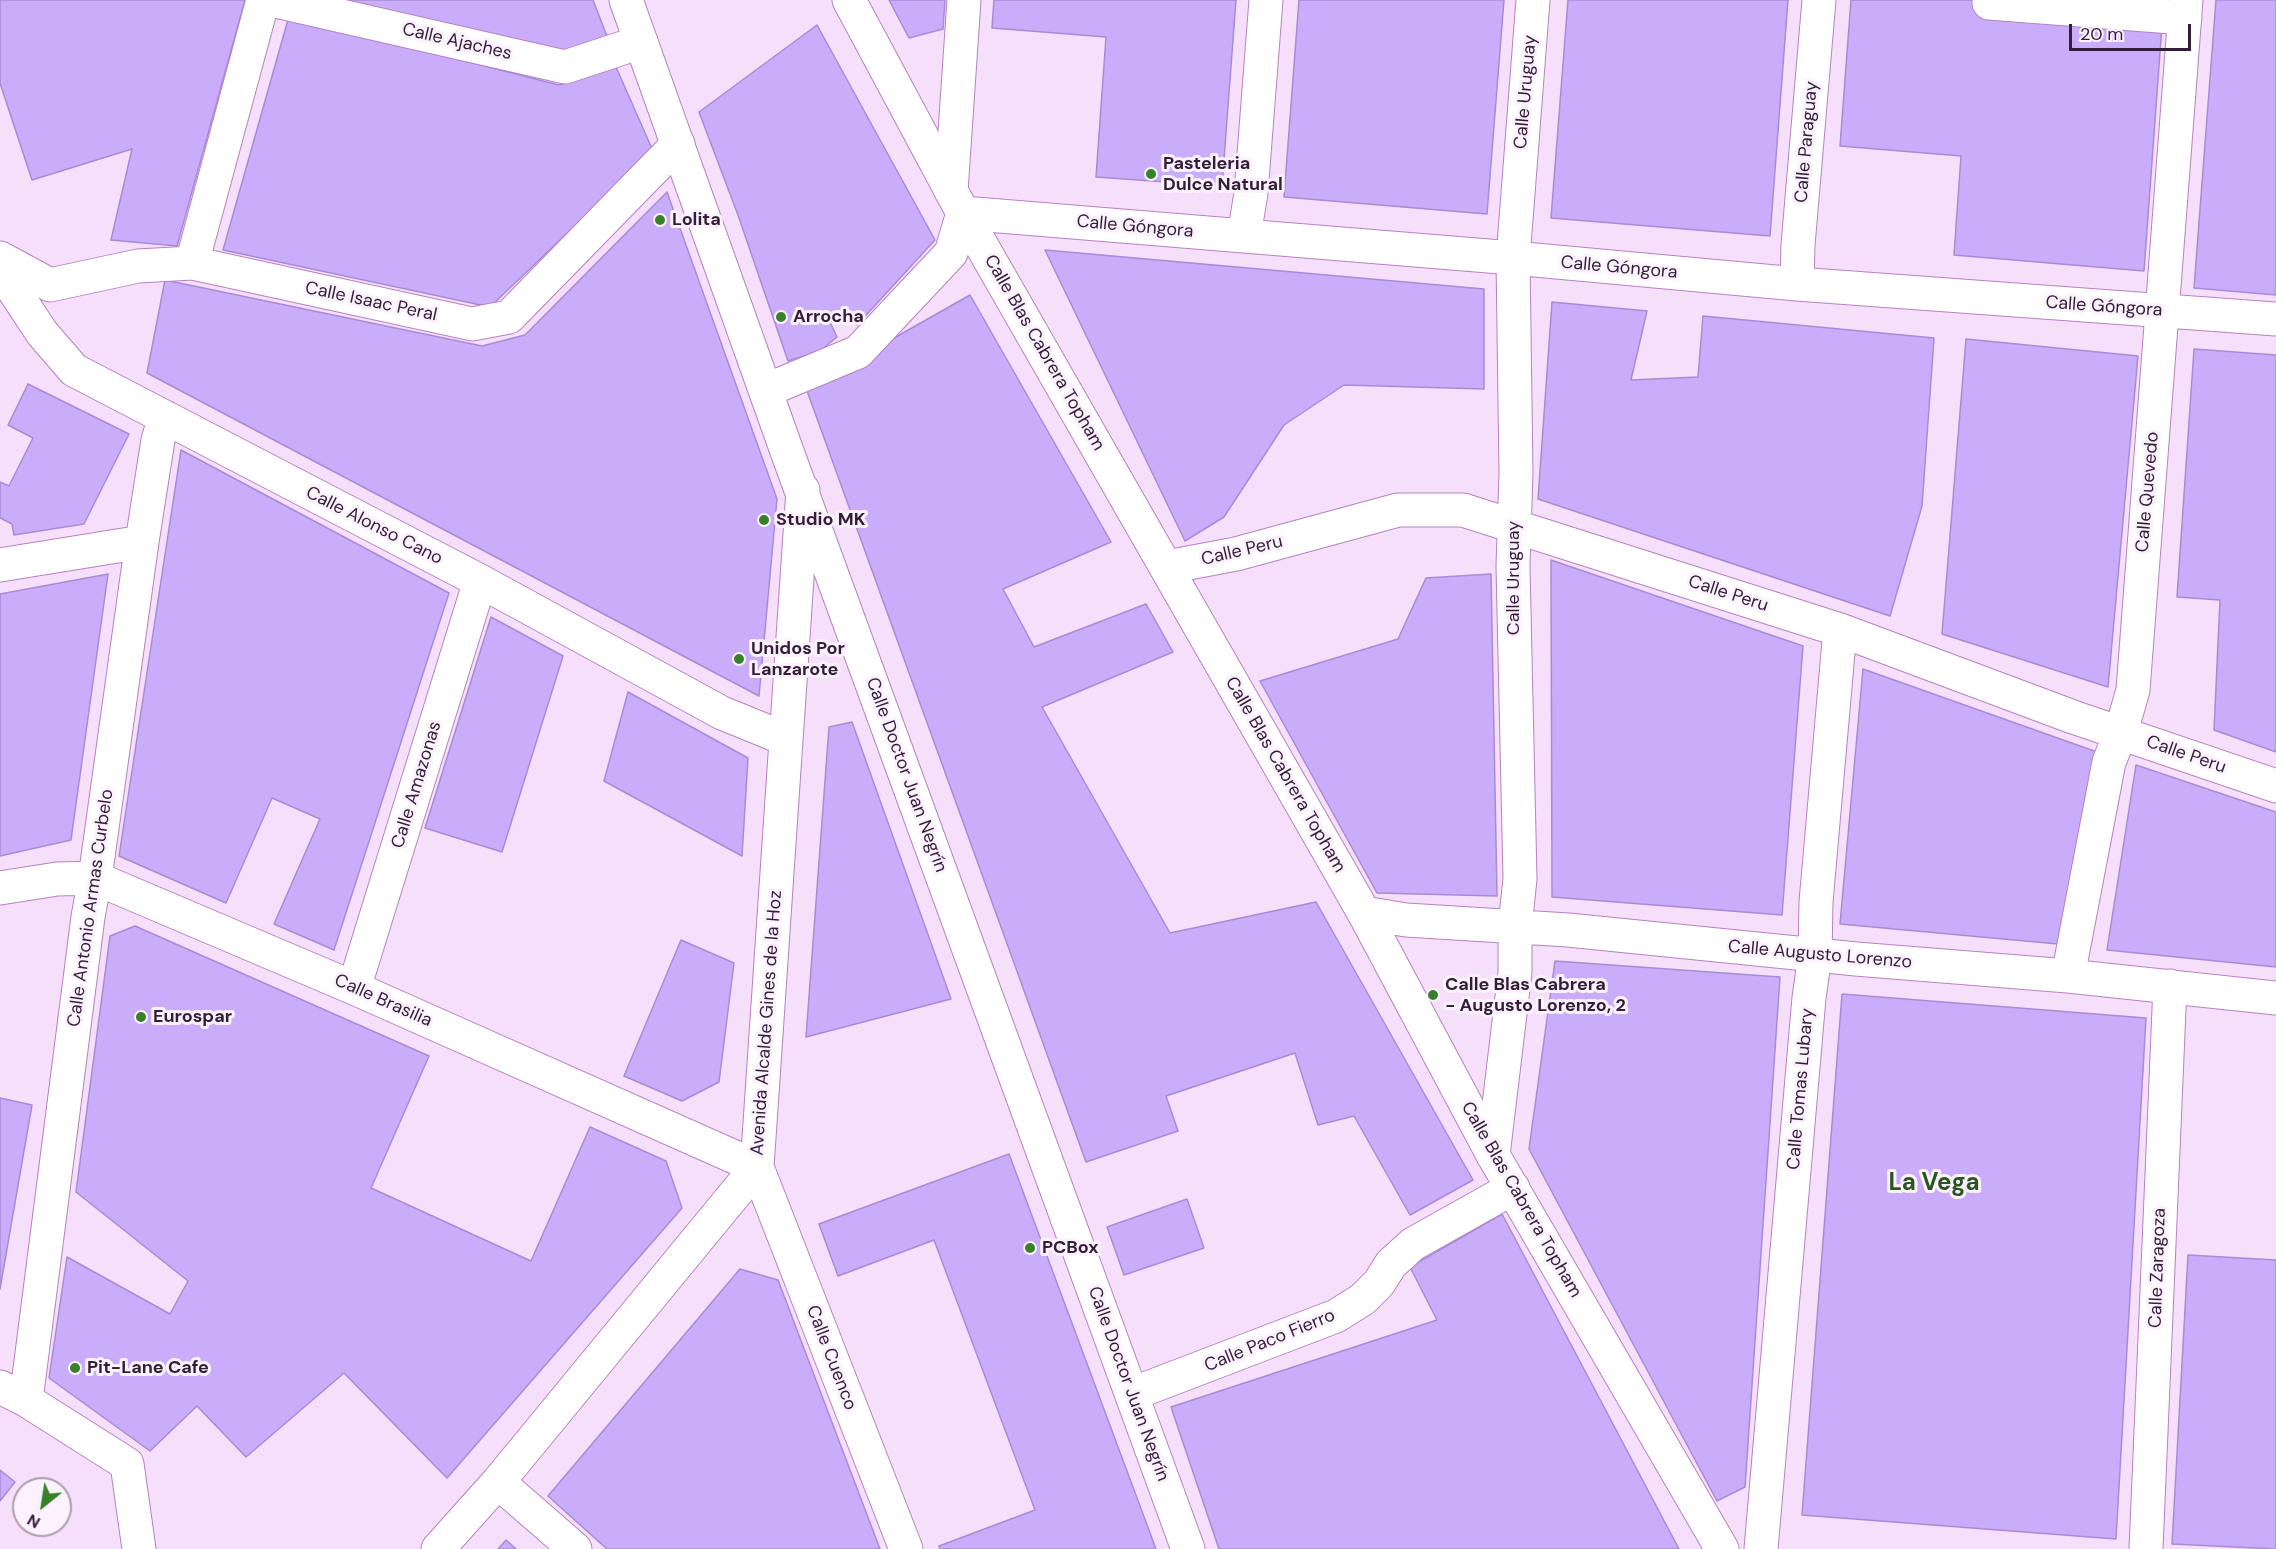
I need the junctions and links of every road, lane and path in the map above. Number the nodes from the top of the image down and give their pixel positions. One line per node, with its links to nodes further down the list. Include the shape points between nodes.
1 (263, 0): 17 (street)
2 (271, 0): 11 (street, Calle Ajaches, via 565,67)
3 (626, 0): 11 (street, Calle Doctor Juan Negrín)
4 (849, 0): 13 (street, Calle Blas Cabrera Topham)
5 (964, 0): 13 (street)
6 (1266, 0): 14 (street)
7 (1533, 0): 16 (street, Calle Uruguay)
8 (1819, 0): 19 (street, Calle Paraguay)
9 (1989, 3): 10 (street)
10 (2186, 9): 20 (street, Calle Quevedo)
11 (641, 42): 12 (street, Calle Doctor Juan Negrín)
12 (678, 144): 17 (street, Calle Isaac Peral, via 509,316 472,324); 22 (street, Calle Doctor Juan Negrín)
13 (957, 202): 14 (street, Calle Góngora); 22 (street, via 951,253 858,352); 28 (street, Calle Blas Cabrera Topham)
14 (1244, 236): 16 (street, Calle Góngora)
15 (0, 258): 17 (street, Calle Isaac Peral, via 50,285 138,266)
16 (1513, 258): 19 (street, Calle Góngora); 25 (street, Calle Uruguay)
17 (192, 263)
18 (0, 269): 23 (street, Calle Alonso Cano, via 42,333 74,370)
19 (1797, 284): 20 (street, Calle Góngora)
20 (2161, 311): 21 (street, Calle Góngora); 31 (street, Calle Quevedo, via 2133,690)
21 (2276, 319)
22 (767, 390): 24 (street, Calle Doctor Juan Negrín)
23 (165, 417): 26 (street, Calle Antonio Armas Curbelo); 29 (street, Calle Alonso Cano)
24 (803, 490): 32 (street, Avenida Alcalde Gines de la Hoz); 47 (street, Calle Doctor Juan Negrín)
25 (1513, 525): 28 (street, Calle Peru, via 1463,510 1398,510 1236,554); 30 (street, Calle Peru); 37 (street, Calle Uruguay, via 1520,879)
26 (142, 542): 27 (street); 34 (street, Calle Antonio Armas Curbelo)
27 (0, 565)
28 (1167, 567): 36 (street, Calle Blas Cabrera Topham)
29 (480, 581): 32 (street, Calle Alonso Cano, via 722,713); 41 (street, Calle Amazonas)
30 (1840, 630): 31 (street, Calle Peru); 38 (street, Calle Tomas Lubary, via 1815,902)
31 (2121, 732): 33 (street, Calle Peru); 39 (street, Calle Quevedo, via 2109,762)
32 (786, 739): 44 (street, Avenida Alcalde Gines de la Hoz)
33 (2276, 786)
34 (95, 878): 35 (street, Calle Brasilia); 41 (street, Calle Brasilia); 46 (street, Calle Antonio Armas Curbelo)
35 (0, 888)
36 (1364, 914): 37 (street, Calle Augusto Lorenzo, via 1406,921); 43 (street, Calle Blas Cabrera Topham)
37 (1515, 927): 38 (street, Calle Augusto Lorenzo); 43 (street, Calle Uruguay, via 1515,972)
38 (1815, 955): 39 (street, Calle Augusto Lorenzo); 55 (street, Calle Tomas Lubary)
39 (2068, 976): 40 (street, Calle Augusto Lorenzo)
40 (2170, 986): 42 (street, Calle Augusto Lorenzo); 56 (street, Calle Zaragoza)
41 (354, 988): 44 (street, Calle Brasilia)
42 (2276, 998)
43 (1493, 1155): 45 (street, Calle Blas Cabrera Topham)
44 (757, 1167): 48 (street, Avenida Alcalde Gines de la Hoz); 52 (street, Calle Cuenco)
45 (1513, 1188): 47 (street, Calle Paco Fierro, via 1413,1244 1363,1299 1336,1316); 54 (street, Calle Blas Cabrera Topham)
46 (13, 1393): 49 (street, via 127,1464)
47 (1132, 1394): 53 (street, Calle Doctor Juan Negrín)
48 (498, 1482): 50 (street, Avenida Alcalde Gines de la Hoz); 51 (street)
49 (139, 1549)
50 (438, 1549)
51 (575, 1549)
52 (906, 1549)
53 (1188, 1549)
54 (1722, 1549)
55 (1761, 1549)
56 (2146, 1549)

